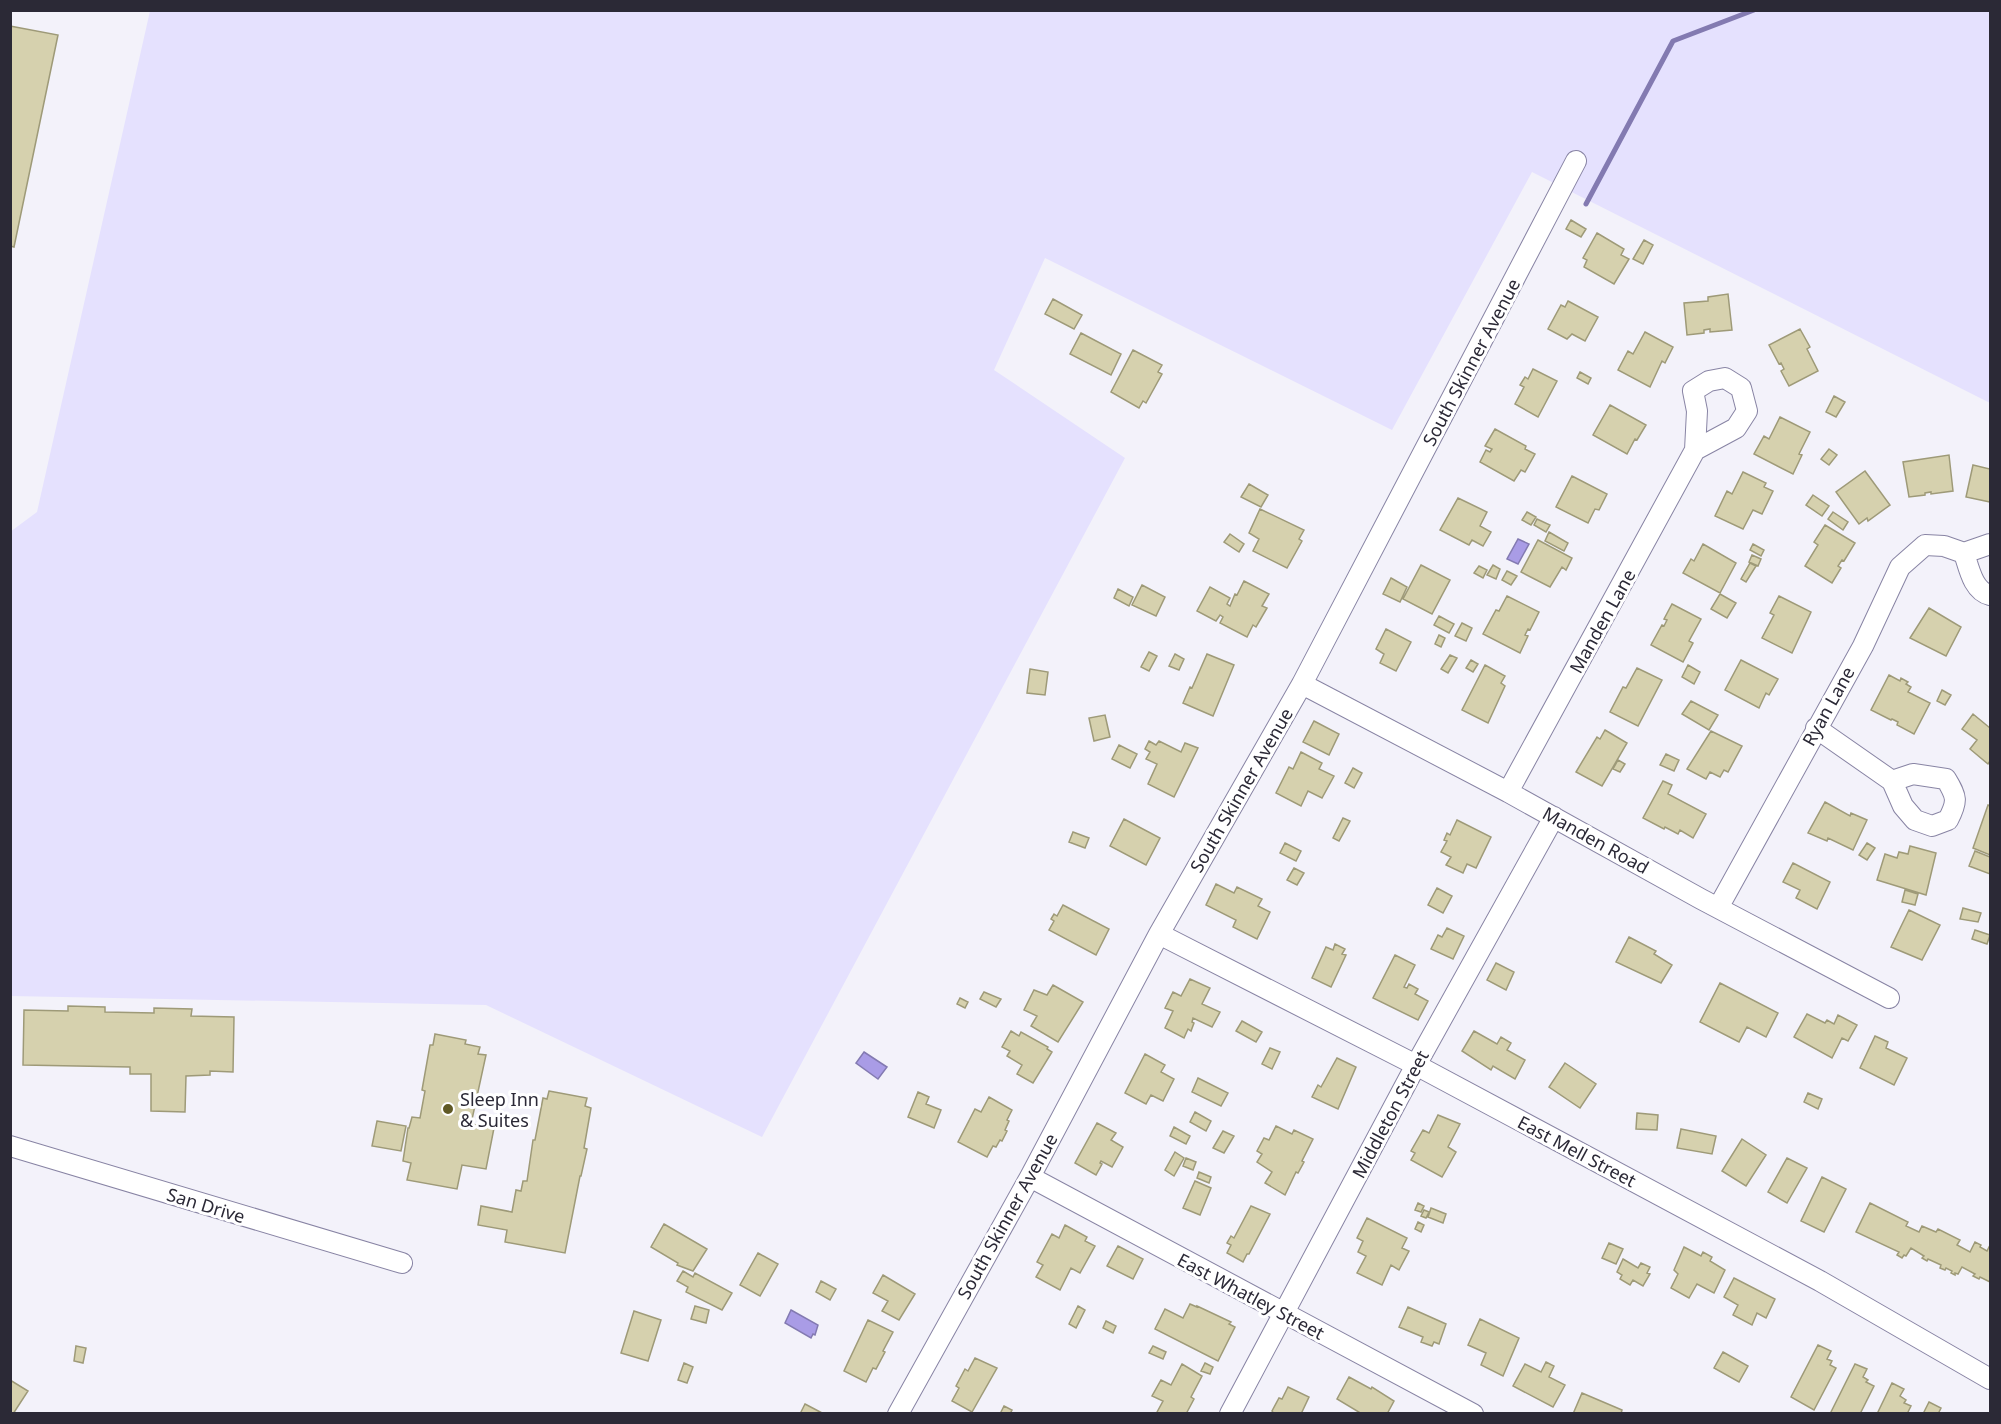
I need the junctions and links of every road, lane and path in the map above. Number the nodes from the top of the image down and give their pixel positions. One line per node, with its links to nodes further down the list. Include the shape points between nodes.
1 (1576, 161): 6 (street, South Skinner Avenue)
2 (1695, 450): 9 (street, Manden Lane)
3 (1990, 544): 4 (street)
4 (1964, 553): 5 (street, via 1976,585); 7 (street, Ryan Lane, via 1925,545 1900,567 1863,646)
5 (1990, 595)
6 (1302, 684): 9 (street, Manden Road); 12 (street, South Skinner Avenue)
7 (1816, 728): 8 (street); 11 (street, Ryan Lane)
8 (1892, 781)
9 (1508, 792): 10 (street, Manden Road)
10 (1554, 817): 11 (street, Manden Road); 14 (street, Middleton Street)
11 (1718, 908): 13 (street, Manden Road)
12 (1159, 934): 14 (street, East Mell Street); 16 (street, South Skinner Avenue)
13 (1889, 998)
14 (1416, 1065): 18 (street, Middleton Street); 19 (street, East Mell Street, via 1820,1281)
15 (10, 1146): 17 (street, San Drive)
16 (1030, 1177): 18 (street, East Whatley Street); 20 (street, South Skinner Avenue)
17 (402, 1263)
18 (1283, 1314): 21 (street, Middleton Street); 22 (street, East Whatley Street)
19 (1990, 1379)
20 (898, 1413)
21 (1230, 1413)
22 (1473, 1413)

